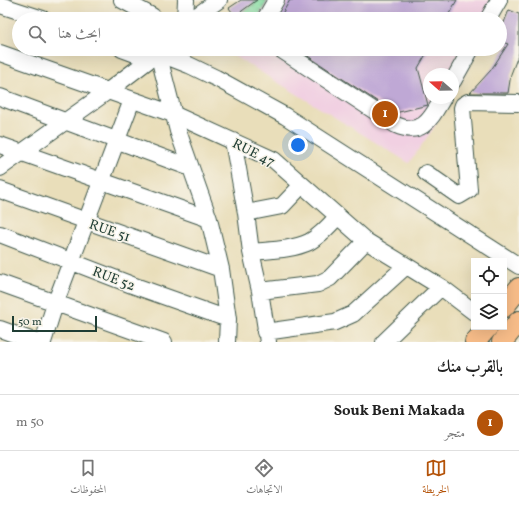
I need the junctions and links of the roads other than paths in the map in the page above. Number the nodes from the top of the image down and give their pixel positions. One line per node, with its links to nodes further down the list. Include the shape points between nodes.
1 (122, 0): 8 (street)
2 (186, 0): 9 (street)
3 (219, 0): 10 (street)
4 (276, 0): 11 (street)
5 (499, 0): 12 (street)
6 (0, 5): 7 (street)
7 (22, 12)
8 (144, 12)
9 (185, 12)
10 (202, 12)
11 (269, 12)
12 (492, 12)
13 (0, 53): 20 (street, RUE 47)
14 (152, 56): 20 (street)
15 (156, 56): 25 (street)
16 (161, 56): 46 (street, via 189,65 216,78 285,116)
17 (291, 56): 23 (street, via 403,129 419,128 432,117)
18 (467, 56): 19 (street)
19 (459, 70)
20 (108, 91): 22 (street, RUE 47); 26 (street)
21 (0, 97): 26 (street)
22 (132, 100): 25 (street, RUE 47); 27 (street)
23 (440, 104)
24 (519, 104): 33 (street, via 468,102 463,105 469,190 460,196)
25 (173, 114): 28 (street, RUE 47); 32 (street)
26 (64, 121): 27 (street); 30 (street)
27 (117, 141): 32 (street); 34 (street)
28 (233, 141): 35 (street, RUE 47, via 274,160); 37 (street)
29 (0, 145): 30 (street)
30 (21, 153): 31 (street); 34 (street)
31 (0, 168)
32 (191, 168): 39 (street)
33 (426, 173)
34 (101, 181): 39 (street); 40 (street)
35 (302, 185): 37 (street, via 282,206); 38 (street, RUE 47)
36 (0, 190): 40 (street, RUE 51)
37 (246, 213): 43 (street)
38 (337, 217): 42 (street, RUE 47); 43 (street, via 310,242 295,247)
39 (209, 219): 47 (street)
40 (87, 222): 44 (street); 47 (street, RUE 51)
41 (0, 234): 44 (street, RUE 52)
42 (366, 241): 45 (street, RUE 47); 51 (street, via 330,278 318,284)
43 (251, 252): 51 (street)
44 (71, 262): 53 (street); 55 (street, RUE 52)
45 (406, 266): 49 (street, RUE 47); 59 (street, via 353,314 335,322)
46 (519, 266)
47 (221, 269): 55 (street)
48 (0, 283): 53 (street)
49 (441, 287): 54 (street, RUE 47); 64 (street)
50 (519, 288): 52 (main road)
51 (260, 291): 59 (street)
52 (507, 303)
53 (56, 304): 61 (street); 62 (street)
54 (471, 310)
55 (228, 319): 63 (street)
56 (519, 321): 66 (main road)
57 (0, 329): 60 (street)
58 (485, 330): 65 (main road)
59 (267, 337)
60 (36, 342)
61 (43, 342)
62 (164, 342)
63 (227, 342)
64 (384, 342)
65 (475, 342)
66 (502, 342)

